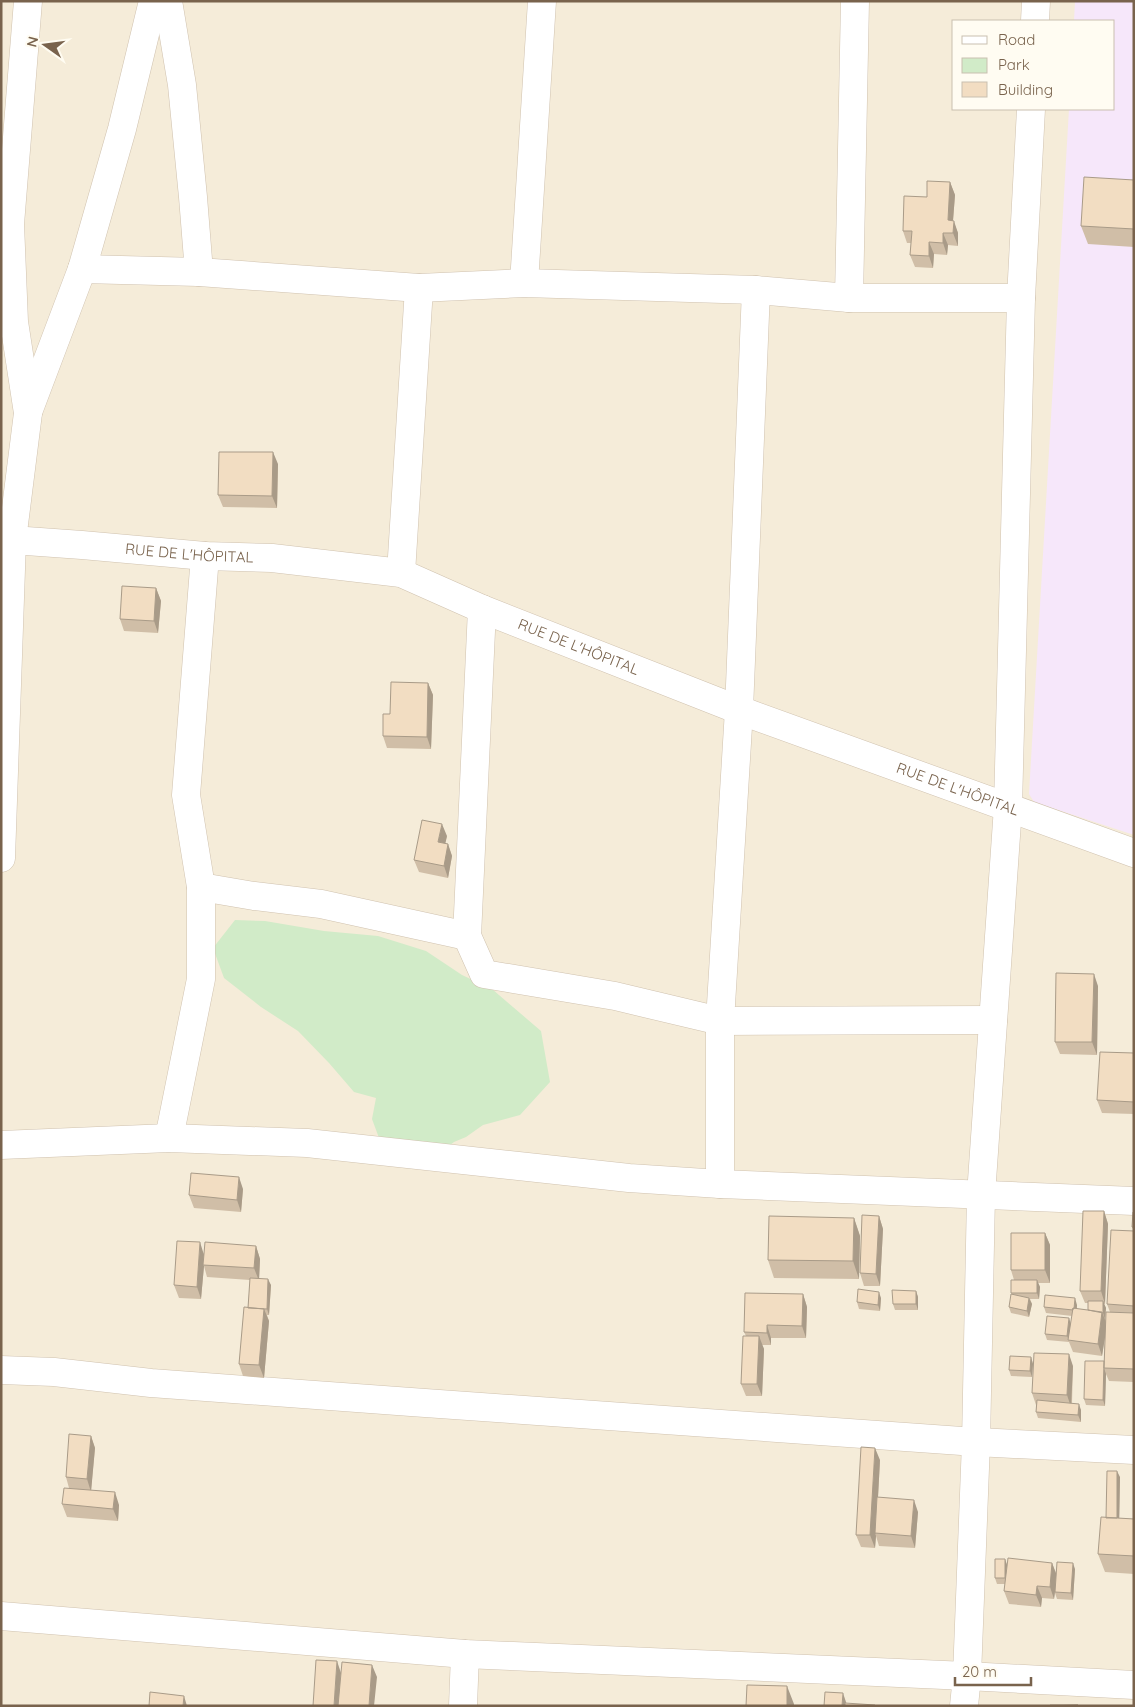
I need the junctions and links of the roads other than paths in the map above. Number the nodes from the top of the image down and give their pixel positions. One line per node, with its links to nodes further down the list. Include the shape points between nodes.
1 (28, 1): 16 (street, via 10,224 14,322)
2 (153, 1): 9 (street)
3 (168, 1): 10 (street, via 182,85)
4 (542, 1): 11 (street)
5 (855, 1): 14 (street)
6 (1036, 1): 7 (street)
7 (1035, 20)
8 (1031, 110): 15 (street)
9 (82, 269): 10 (street); 16 (street)
10 (198, 272): 12 (street)
11 (524, 283): 12 (street); 13 (street)
12 (419, 288): 19 (street)
13 (756, 290): 14 (street); 21 (street)
14 (849, 298): 15 (street)
15 (1021, 298): 22 (street)
16 (28, 413): 17 (street)
17 (7, 541): 18 (street, RUE DE L'HÔPITAL); 24 (street)
18 (205, 556): 19 (street, RUE DE L'HÔPITAL, via 272,558); 25 (street, via 186,795)
19 (401, 573): 20 (street, RUE DE L'HÔPITAL)
20 (482, 609): 21 (street, RUE DE L'HÔPITAL); 26 (street)
21 (739, 710): 22 (street, RUE DE L'HÔPITAL); 27 (street)
22 (1008, 807): 23 (street, RUE DE L'HÔPITAL); 28 (street)
23 (1134, 853)
24 (1, 858)
25 (201, 887): 26 (street, via 321,904); 29 (street, via 201,979)
26 (467, 936): 27 (street, via 484,974 615,996)
27 (720, 1020): 28 (street); 31 (street)
28 (993, 1020): 32 (street)
29 (170, 1138): 30 (street); 31 (street, via 307,1143 629,1178)
30 (1, 1145)
31 (720, 1184): 32 (street)
32 (981, 1195): 33 (street); 35 (street)
33 (1134, 1201)
34 (1, 1370): 35 (street)
35 (976, 1442): 36 (street); 39 (street)
36 (1134, 1450)
37 (1, 1616): 38 (street)
38 (465, 1654): 39 (street); 41 (street)
39 (967, 1676): 40 (street); 42 (street)
40 (1134, 1685)
41 (463, 1706)
42 (964, 1706)

